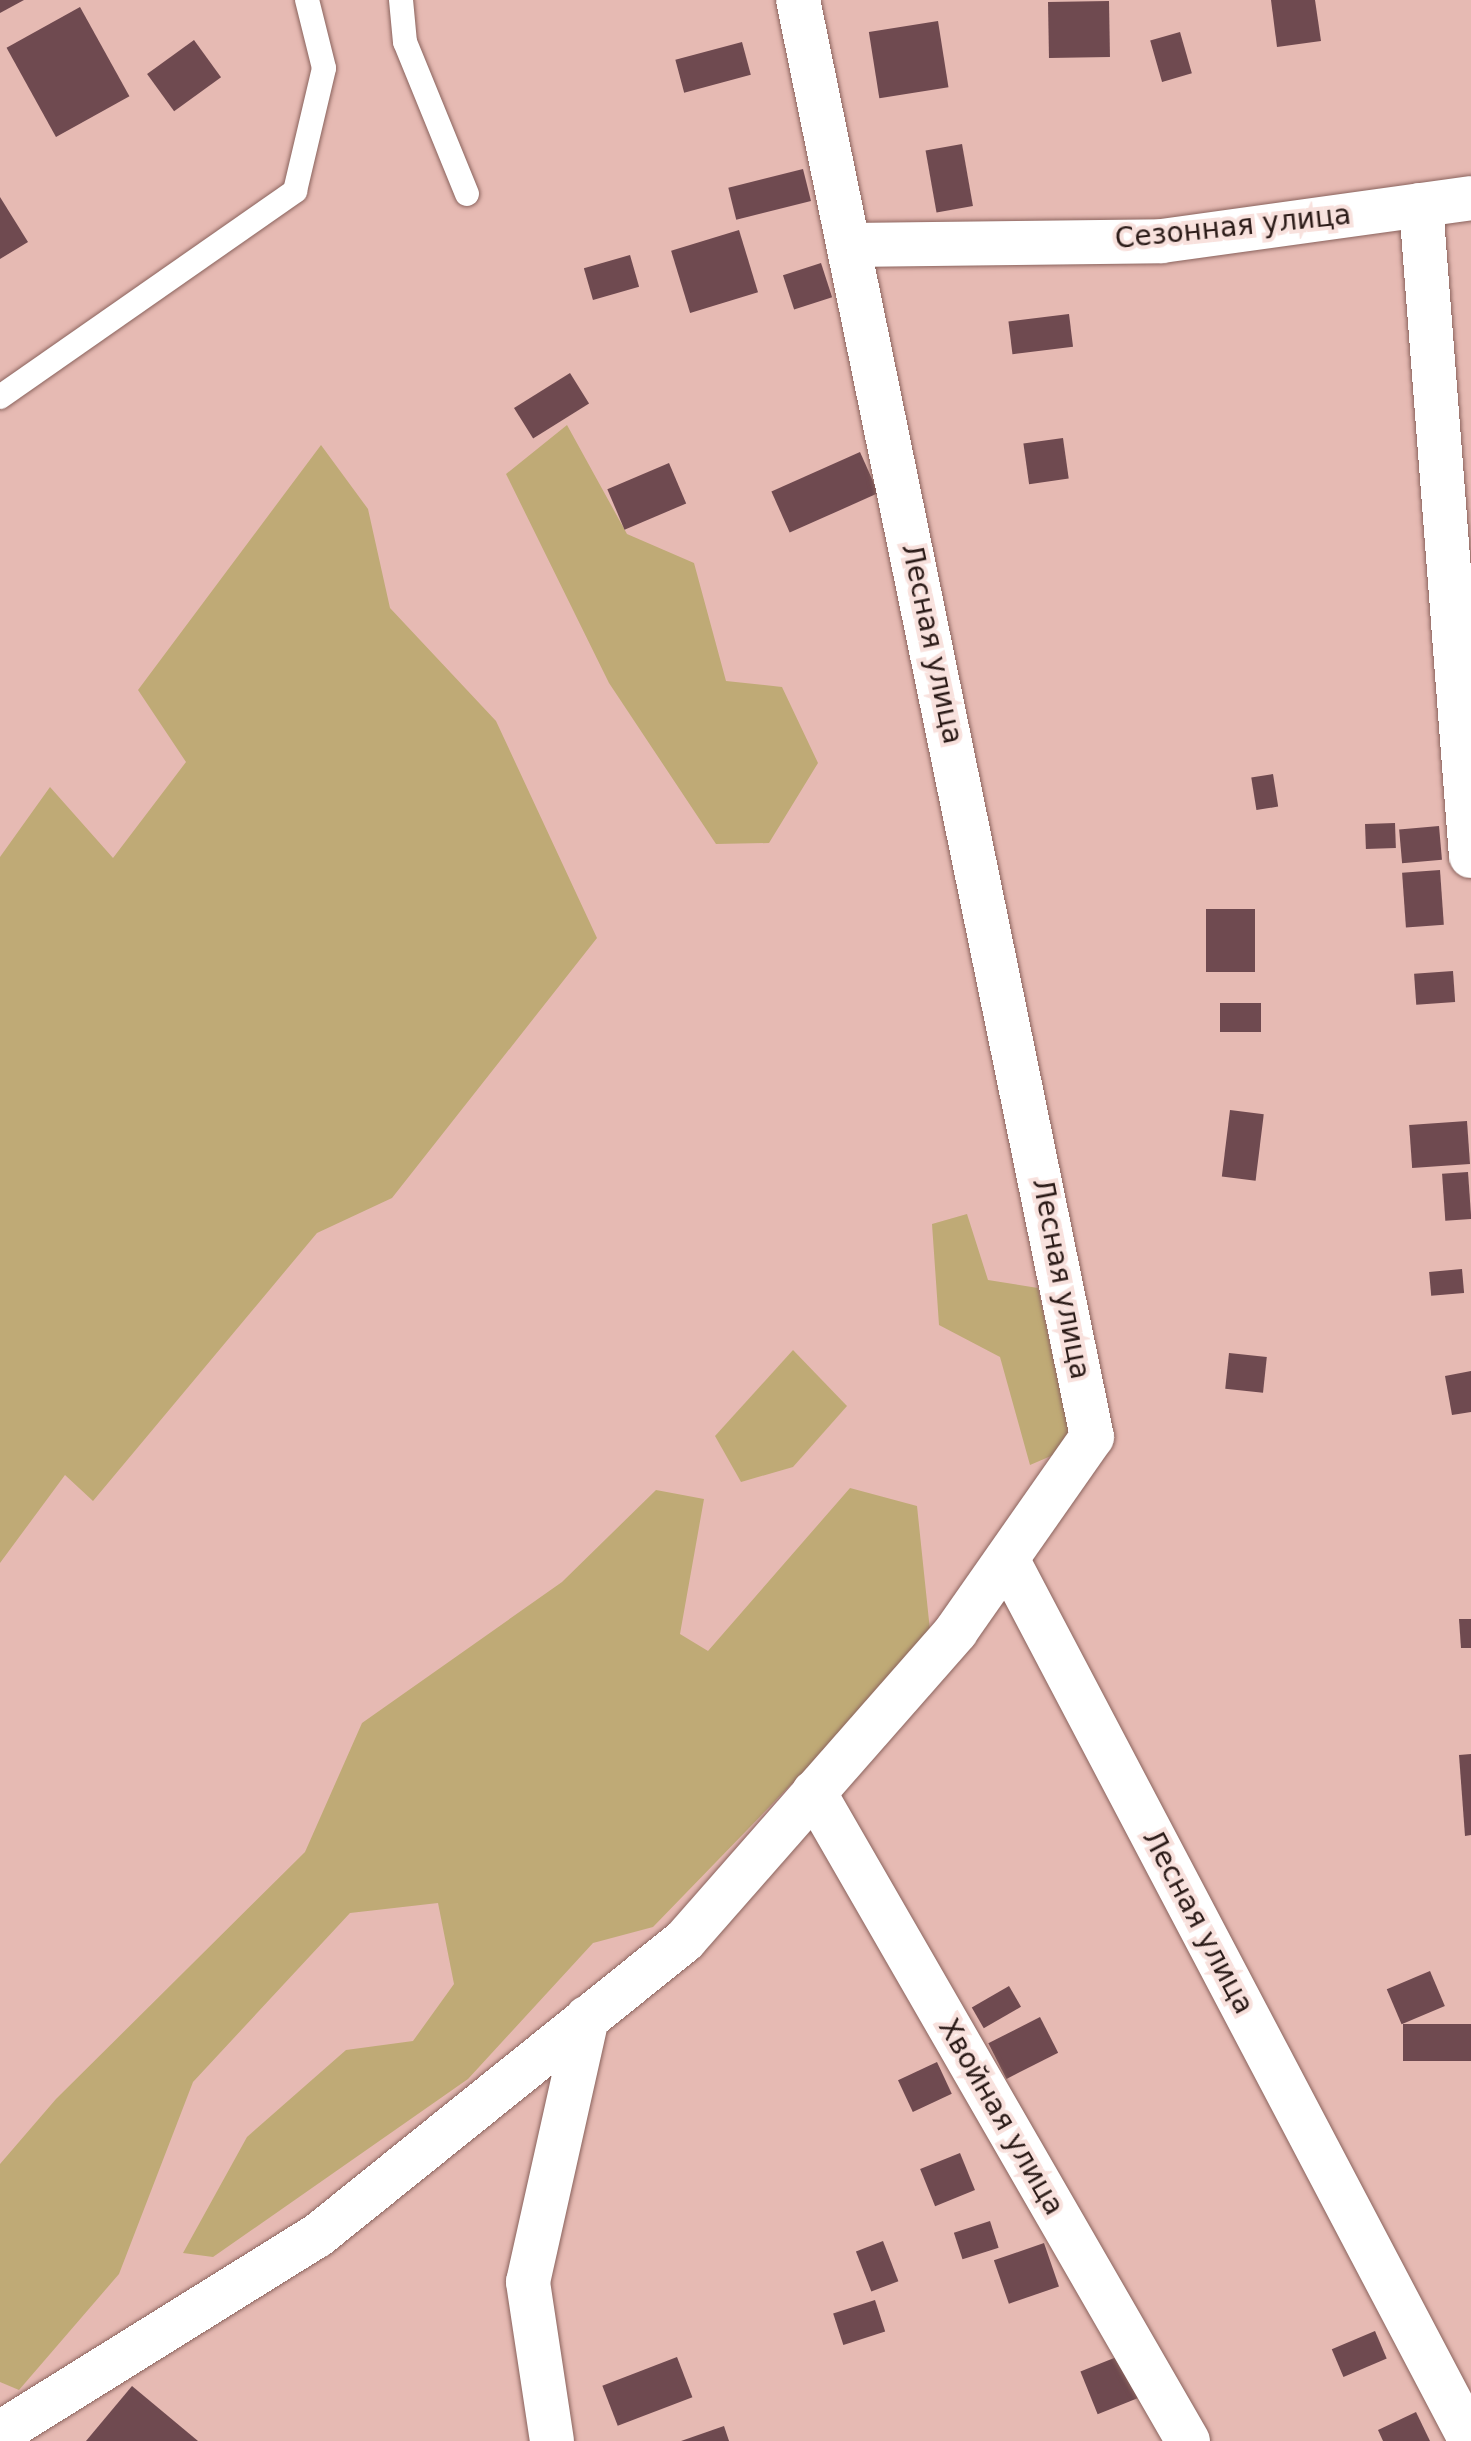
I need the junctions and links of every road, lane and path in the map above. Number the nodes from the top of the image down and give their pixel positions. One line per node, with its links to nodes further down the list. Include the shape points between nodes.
1 (307, 0): 8 (lane, via 324,68 295,191)
2 (401, 0): 4 (lane, via 405,42)
3 (798, 0): 7 (street, Лесная улица)
4 (467, 194)
5 (1471, 198): 6 (street, Сезонная улица)
6 (1421, 205): 7 (street, Сезонная улица, via 1162,241); 9 (street)
7 (850, 245): 10 (street, Лесная улица, via 1092,1437)
8 (0, 397)
9 (1471, 856)
10 (1007, 1559): 11 (street, via 956,1631); 16 (street, Лесная улица)
11 (814, 1792): 12 (street, via 685,1940); 15 (street, Хвойная улица)
12 (587, 2018): 13 (street, via 317,2236); 14 (street, via 528,2282)
13 (0, 2433)
14 (552, 2441)
15 (1188, 2441)
16 (1471, 2441)

